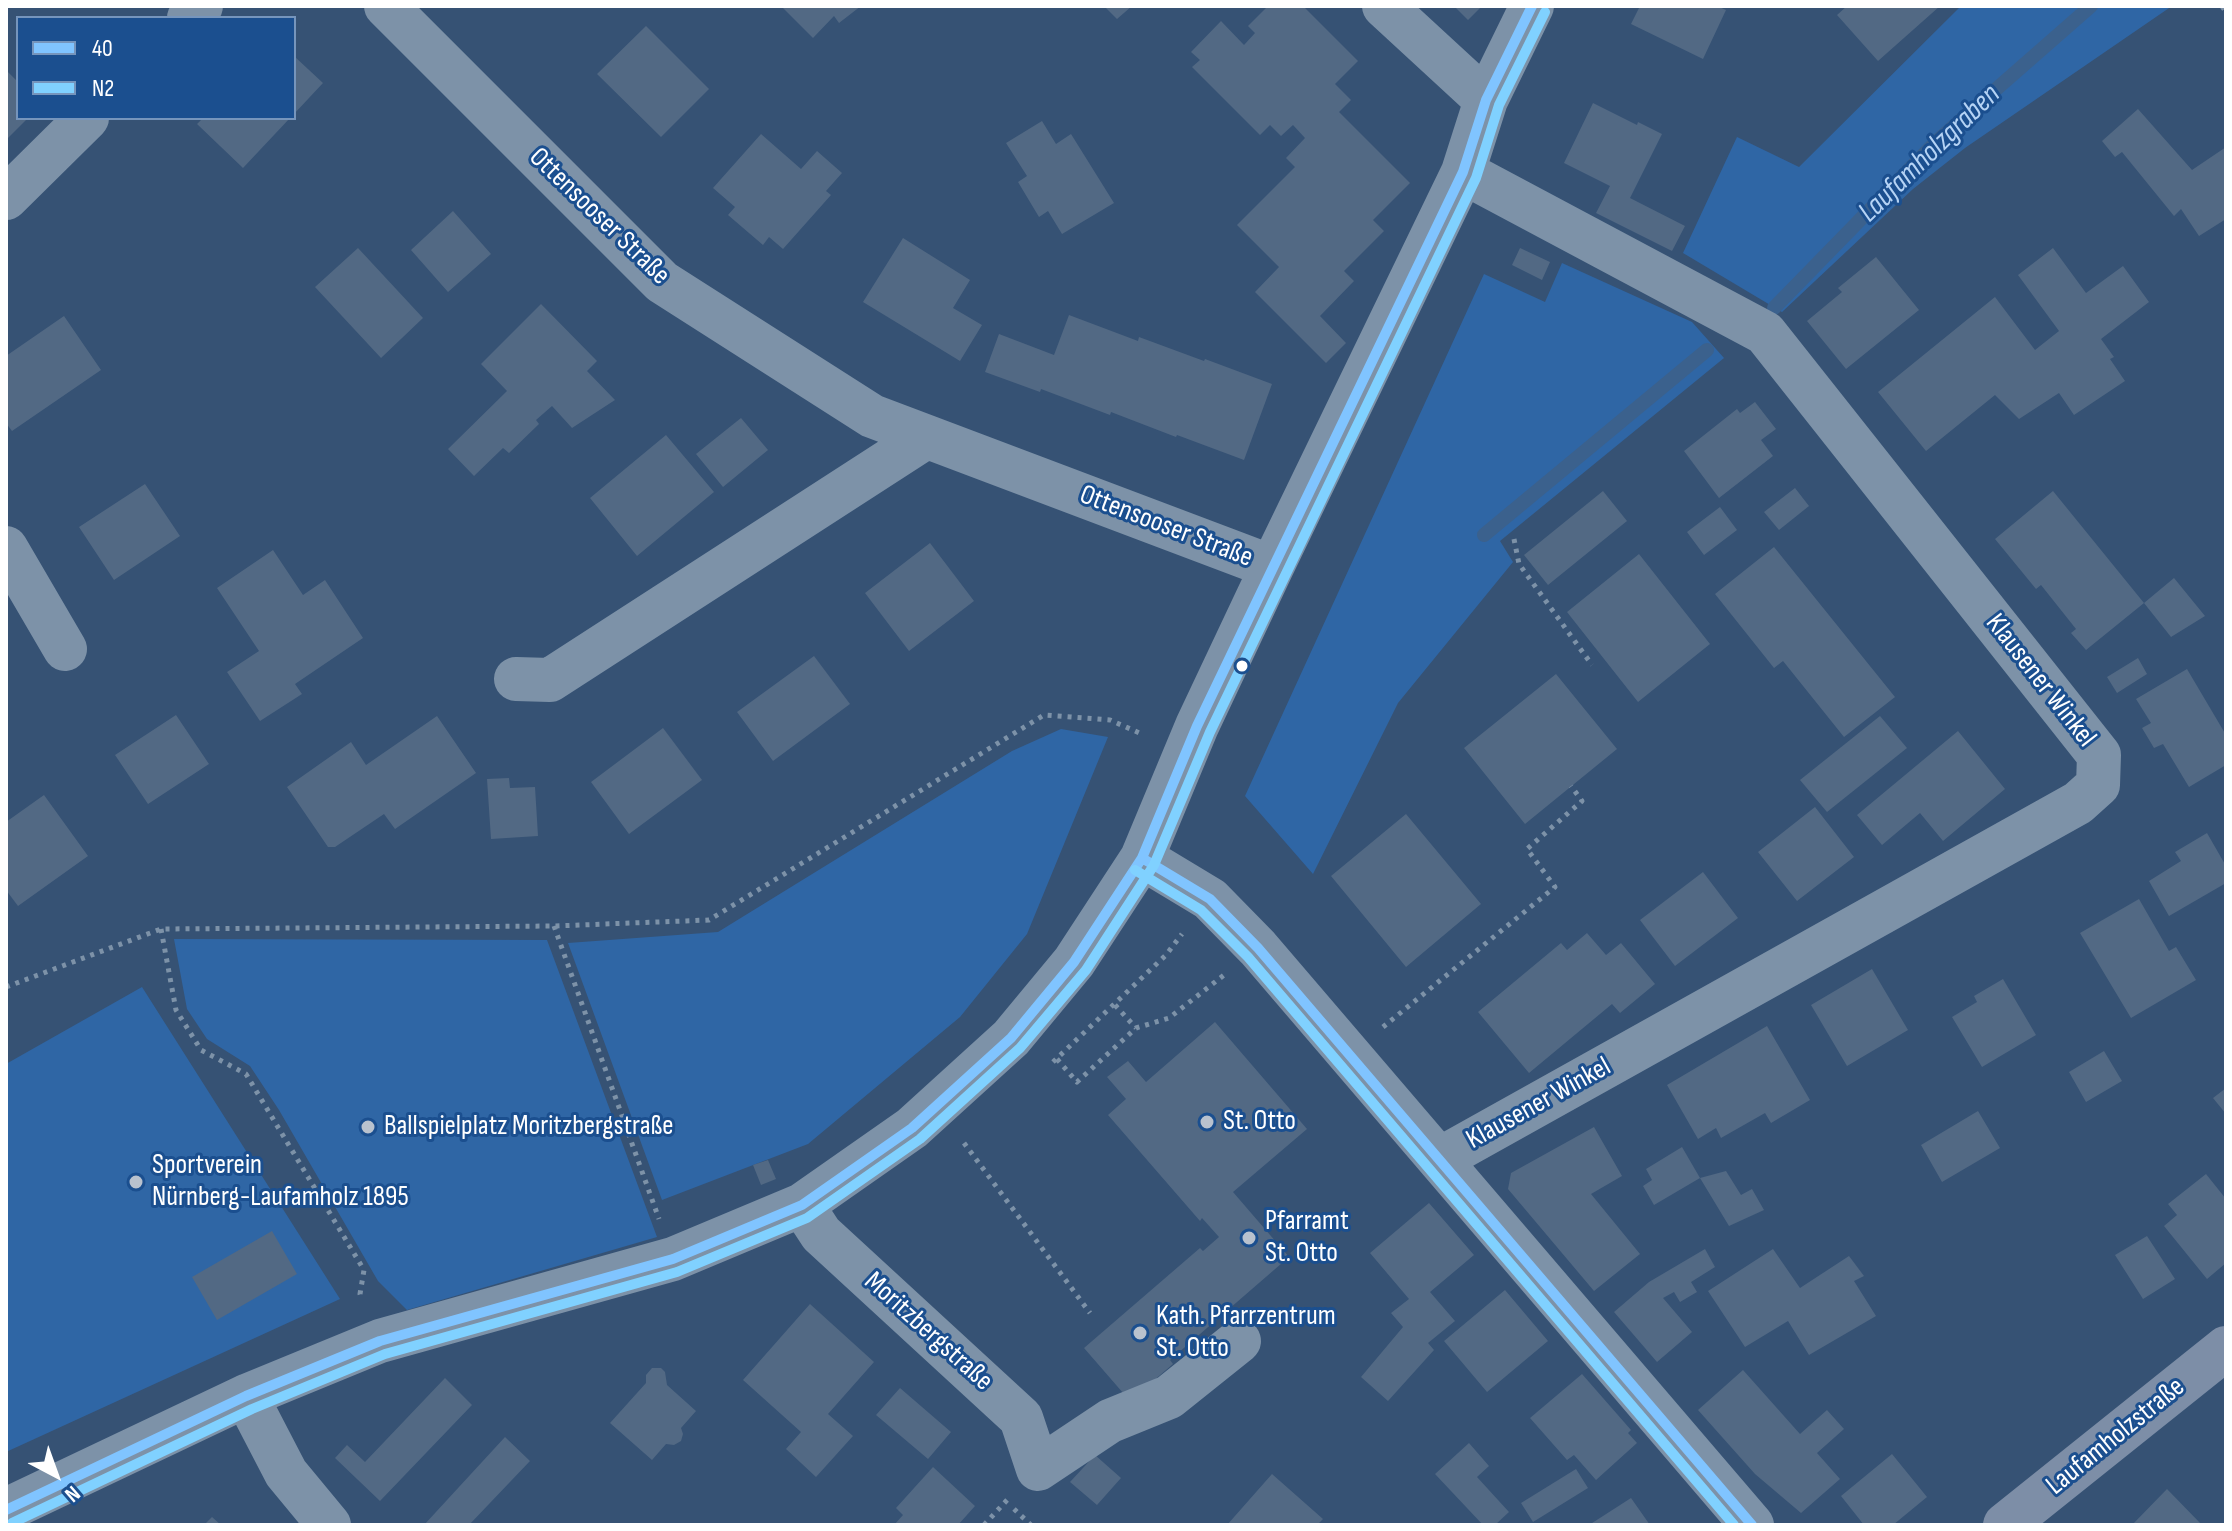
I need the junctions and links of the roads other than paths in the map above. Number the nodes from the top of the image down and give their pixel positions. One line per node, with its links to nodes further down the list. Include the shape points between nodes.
1 (386, 6): 8 (street, Ottensooser Straße, via 662,282 872,416)
2 (1384, 6): 4 (street)
3 (1532, 6): 4 (street)
4 (1486, 100): 6 (street)
5 (85, 120): 7 (street)
6 (1463, 172): 10 (street); 14 (street, Klausener Winkel, via 1765,333 2099,755 2098,785 2078,803)
7 (6, 198)
8 (926, 437): 10 (street, Ottensooser Straße); 12 (street, via 550,680)
9 (6, 548): 11 (street)
10 (1272, 567): 13 (street)
11 (65, 649)
12 (516, 679)
13 (1142, 858): 14 (street, via 1210,899); 15 (street, via 1074,962 1011,1038 912,1128)
14 (1440, 1159): 21 (street)
15 (802, 1205): 16 (street, Moritzbergstraße, via 821,1234 1021,1418 1038,1469 1110,1421 1169,1397); 18 (street, via 673,1259 380,1341)
16 (1239, 1341)
17 (2226, 1348): 22 (main road, Laufamholzstraße)
18 (246, 1396): 19 (street); 20 (street, via 286,1473)
19 (6, 1510)
20 (329, 1525)
21 (1752, 1525)
22 (2005, 1525)

